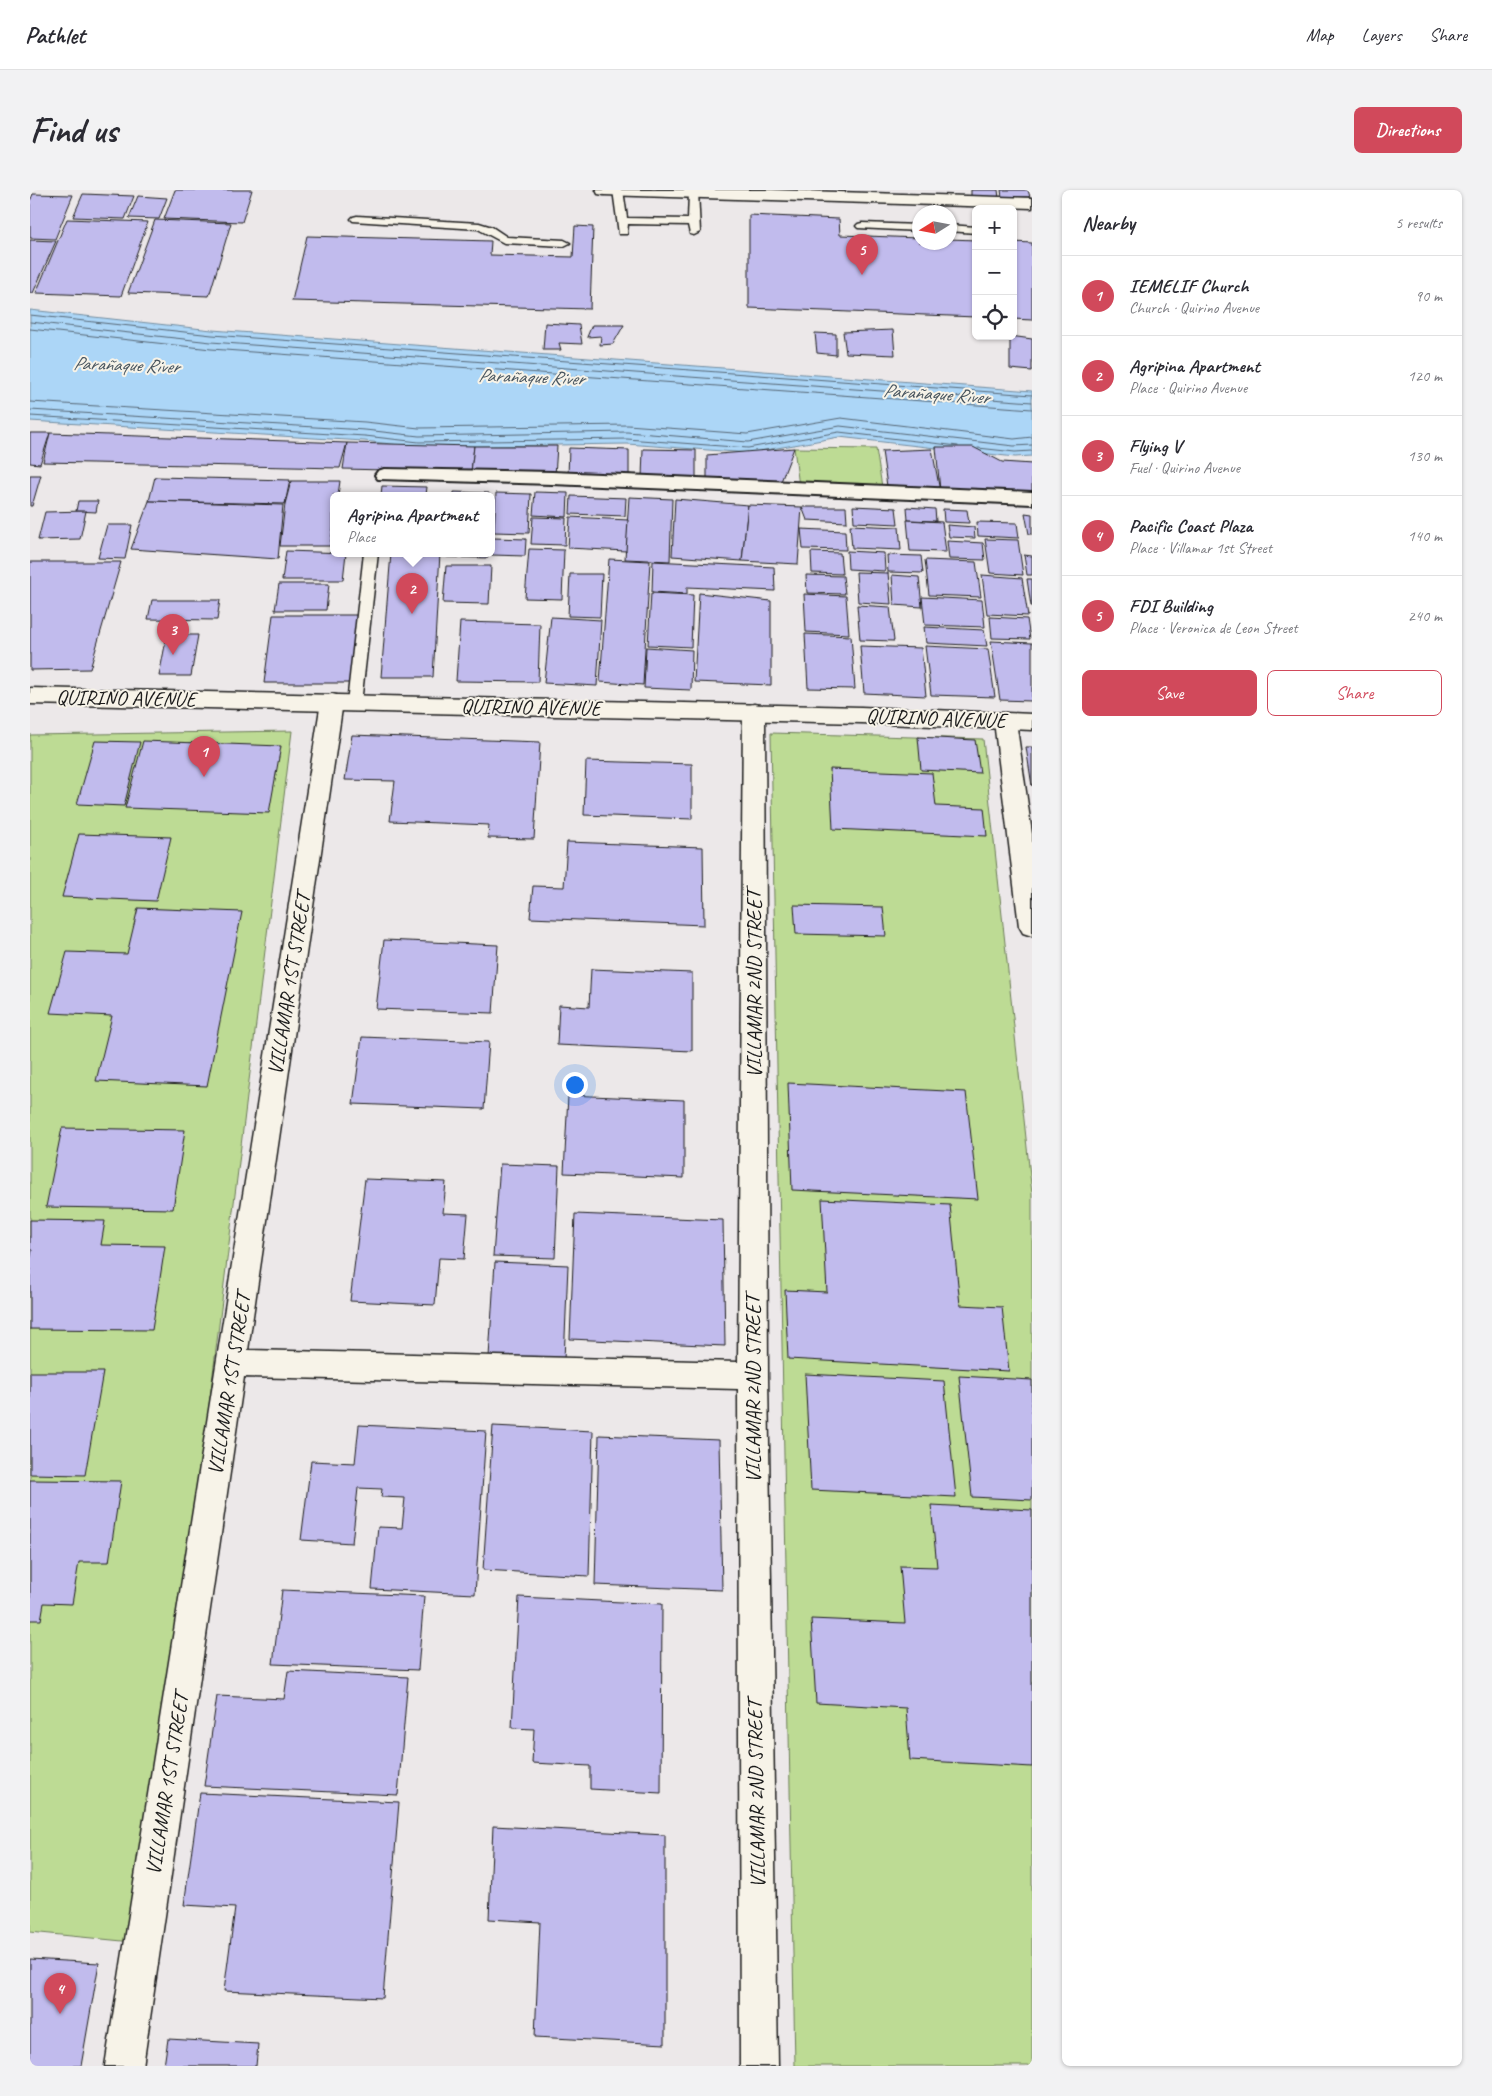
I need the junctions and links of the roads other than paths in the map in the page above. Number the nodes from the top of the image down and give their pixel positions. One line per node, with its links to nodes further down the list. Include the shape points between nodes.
1 (604, 190): 2 (street)
2 (618, 190): 3 (street); 3 (lane, via 622,226 694,227)
3 (694, 193): 4 (street)
4 (908, 194): 5 (street)
5 (1032, 203)
6 (357, 219): 11 (lane, via 479,226 504,240)
7 (862, 226): 8 (lane)
8 (912, 228)
9 (957, 229): 10 (lane)
10 (972, 230)
11 (564, 243)
12 (384, 475): 13 (street, via 552,478)
13 (1032, 498)
14 (370, 557): 16 (lane)
15 (30, 696): 16 (street, QUIRINO AVENUE)
16 (343, 702): 17 (street, QUIRINO AVENUE); 21 (street, VILLAMAR 1ST STREET)
17 (754, 712): 18 (street, QUIRINO AVENUE); 22 (street, VILLAMAR 2ND STREET)
18 (1005, 720): 19 (street, QUIRINO AVENUE); 20 (street)
19 (1032, 722)
20 (1032, 926)
21 (232, 1363): 22 (street); 23 (street, VILLAMAR 1ST STREET)
22 (753, 1376): 24 (street, VILLAMAR 2ND STREET)
23 (124, 2066)
24 (759, 2066)

